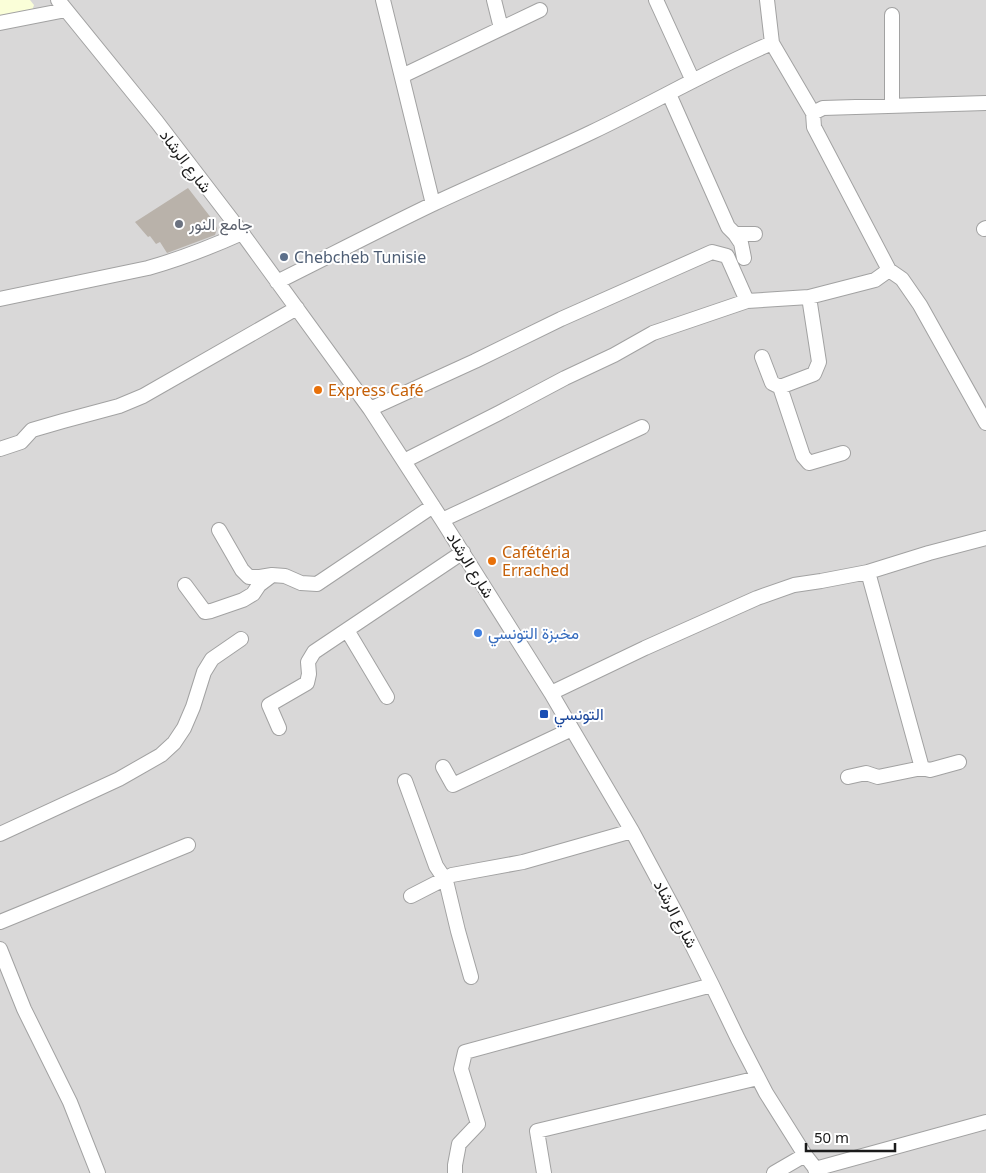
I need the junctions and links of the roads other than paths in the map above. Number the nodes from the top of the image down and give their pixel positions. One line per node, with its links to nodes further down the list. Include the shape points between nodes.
1 (383, 0): 11 (street)
2 (494, 0): 9 (street)
3 (656, 0): 12 (street)
4 (767, 0): 10 (street)
5 (62, 5): 8 (street); 18 (street, شارع الرشاد)
6 (540, 10): 9 (street)
7 (892, 15): 15 (street)
8 (0, 22)
9 (501, 28): 11 (street)
10 (772, 43): 12 (street); 16 (street)
11 (402, 76): 17 (street)
12 (692, 81): 13 (street)
13 (669, 94): 17 (street); 19 (street, via 728,227)
14 (986, 103): 15 (street)
15 (892, 106): 16 (street, via 823,108)
16 (813, 113): 22 (street, via 814,127)
17 (433, 204): 23 (street)
18 (242, 233): 23 (street, شارع الرشاد); 25 (street, via 171,262)
19 (735, 234): 20 (street); 21 (street)
20 (756, 234)
21 (744, 258)
22 (889, 270): 24 (street, via 875,280); 31 (street, via 902,279 920,305)
23 (277, 282): 27 (street, شارع الرشاد)
24 (809, 297): 26 (street); 29 (street, via 819,362 814,374)
25 (0, 300)
26 (747, 301): 30 (street, via 727,256 712,252 560,319); 35 (street, via 653,333)
27 (297, 308): 30 (street, شارع الرشاد); 33 (street, via 143,396 119,406 32,430 21,442)
28 (762, 357): 29 (street, via 772,382)
29 (780, 387): 34 (street, via 803,456 809,463)
30 (370, 409): 35 (street, شارع الرشاد)
31 (986, 423)
32 (642, 427): 37 (street)
33 (0, 449)
34 (843, 453)
35 (404, 461): 36 (street, شارع الرشاد)
36 (433, 506): 37 (street, شارع الرشاد); 42 (street, via 317,584)
37 (442, 520): 40 (street, شارع الرشاد)
38 (219, 530): 42 (street, via 242,570 249,576)
39 (986, 538): 41 (street)
40 (462, 552): 44 (street); 46 (street, شارع الرشاد)
41 (868, 572): 46 (street, via 794,585 757,598); 52 (street)
42 (272, 575): 43 (street, via 248,597 205,612)
43 (185, 585)
44 (347, 630): 47 (street); 48 (street, via 314,652 308,662 307,683 269,705)
45 (241, 639): 56 (street, via 212,659 204,672 184,728 161,755 119,779)
46 (551, 693): 49 (street, شارع الرشاد)
47 (387, 697)
48 (279, 728)
49 (572, 729): 51 (street, via 453,785); 55 (street, شارع الرشاد)
50 (959, 762): 52 (street, via 930,770)
51 (443, 766)
52 (922, 768): 53 (street, via 878,777 866,772)
53 (848, 777)
54 (405, 781): 58 (street, via 436,866)
55 (632, 831): 58 (street, via 523,862); 63 (street, شارع الرشاد)
56 (0, 834)
57 (188, 844): 60 (street)
58 (444, 878): 59 (street); 62 (street)
59 (412, 896)
60 (0, 922)
61 (0, 949): 68 (street, via 24,1009 70,1102)
62 (471, 977)
63 (712, 985): 64 (street, شارع الرشاد); 69 (street, via 466,1052 461,1069 478,1124 459,1144)
64 (758, 1078): 66 (street, شارع الرشاد); 70 (street, via 537,1131)
65 (986, 1122): 67 (street)
66 (805, 1154): 67 (street, شارع الرشاد); 71 (street)
67 (817, 1171)
68 (98, 1173)
69 (455, 1173)
70 (544, 1173)
71 (774, 1173)

